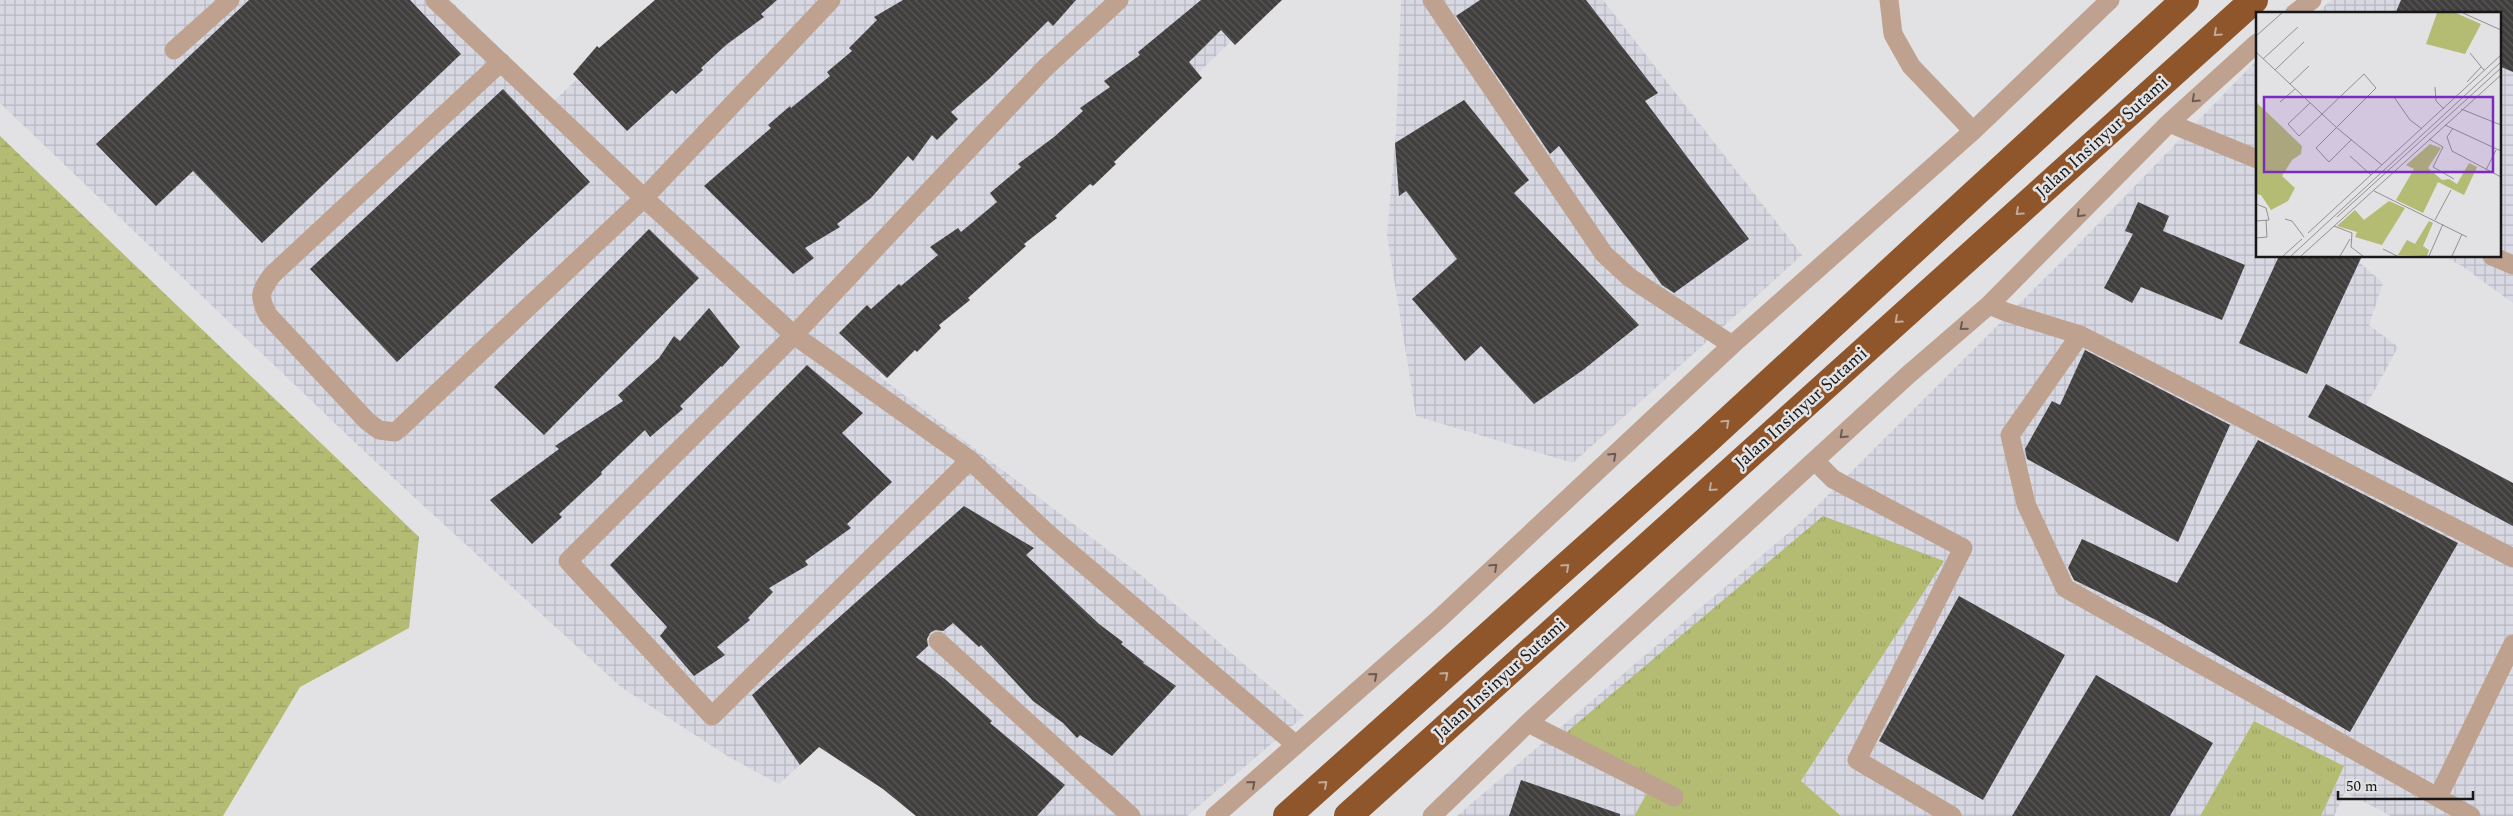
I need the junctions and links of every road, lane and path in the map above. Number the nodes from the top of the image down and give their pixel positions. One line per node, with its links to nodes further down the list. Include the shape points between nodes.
1 (230, 0): 13 (street)
2 (435, 0): 14 (street)
3 (831, 0): 18 (street)
4 (1119, 0): 22 (street, via 1045,68)
5 (1432, 0): 24 (street, via 1604,254 1629,277)
6 (1889, 0): 16 (street, via 1893,34 1911,66)
7 (2110, 0): 16 (street)
8 (2185, 0): 36 (highway, one-way to 8, via 1698,448)
9 (2254, 0): 37 (highway, Jalan Insinyur Sutami, one-way to 37)
10 (2312, 0): 11 (street)
11 (2297, 12)
12 (2256, 44): 15 (street, one-way to 15)
13 (174, 50)
14 (501, 62): 18 (street); 18 (street, via 272,275 261,290 261,302 268,315 367,421 379,430 395,432)
15 (2169, 123): 17 (street); 21 (street, one-way to 21)
16 (1973, 131): 24 (street)
17 (2256, 159)
18 (644, 198): 22 (street)
19 (2497, 258): 20 (street)
20 (2513, 265)
21 (1989, 305): 23 (street); 26 (street, one-way to 26)
22 (794, 335): 25 (street); 25 (street, via 568,561 712,716)
23 (2080, 335): 27 (street); 33 (street, via 2010,436 2026,504 2066,588)
24 (1732, 345): 31 (street, one-way to 24, via 1439,619)
25 (970, 460): 31 (street, via 1046,532)
26 (1815, 461): 30 (street); 39 (street, via 1833,479 1963,548 1857,760)
27 (2513, 558)
28 (938, 641): 34 (street)
29 (2513, 644): 33 (street)
30 (1528, 723): 32 (street); 38 (street)
31 (1296, 745): 35 (street, one-way to 31)
32 (1674, 797)
33 (2438, 797): 40 (street)
34 (1131, 816)
35 (1215, 816)
36 (1287, 816)
37 (1348, 816)
38 (1432, 816)
39 (1952, 816)
40 (2471, 816)

